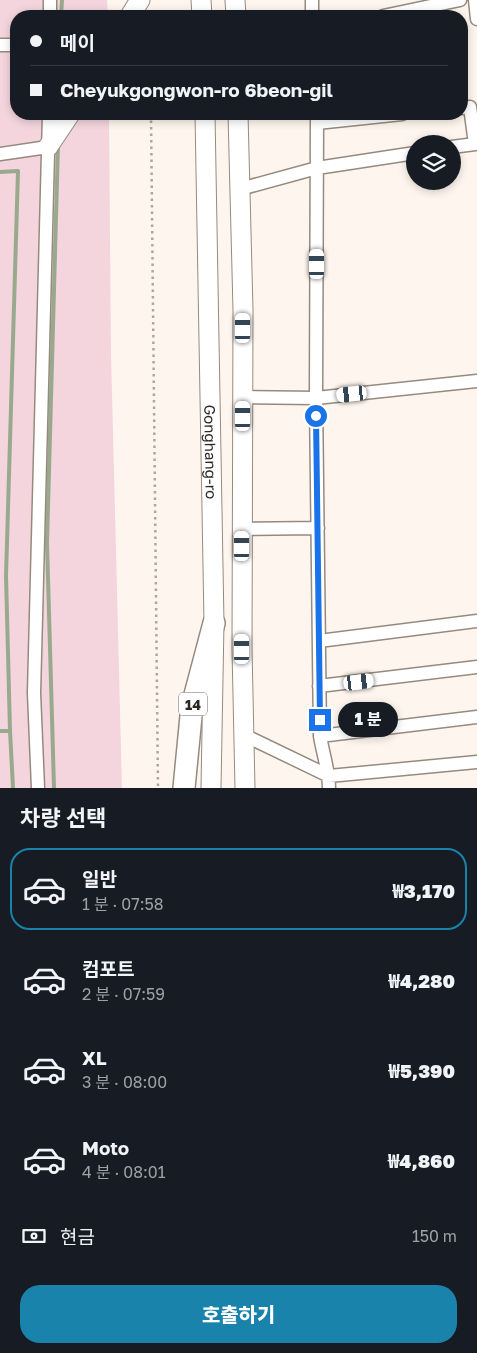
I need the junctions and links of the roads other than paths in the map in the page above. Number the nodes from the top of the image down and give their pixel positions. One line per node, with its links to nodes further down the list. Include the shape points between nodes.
1 (460, 0): 3 (street)
2 (475, 0): 4 (street)
3 (412, 10)
4 (477, 19)
5 (468, 107): 10 (street, via 475,144)
6 (60, 120): 11 (main road)
7 (206, 120): 22 (main road, Gonghang-ro)
8 (238, 120): 15 (main road, Gonghang-ro)
9 (317, 120): 14 (street)
10 (461, 146)
11 (48, 147): 12 (street); 31 (street, via 34,692)
12 (0, 154)
13 (406, 154): 14 (street)
14 (317, 168): 15 (street); 18 (street)
15 (240, 189): 17 (main road, Gonghang-ro)
16 (477, 381): 18 (street)
17 (243, 397): 18 (street); 19 (main road, Gonghang-ro)
18 (316, 398): 20 (street)
19 (242, 528): 20 (street); 27 (main road, Gonghang-ro)
20 (318, 528): 23 (street)
21 (477, 621): 23 (street)
22 (214, 623): 32 (main road, 14, via 192,706); 33 (main road, Gonghang-ro)
23 (319, 641): 25 (street)
24 (477, 667): 25 (street)
25 (319, 686): 28 (street)
26 (477, 717): 28 (street)
27 (244, 735): 30 (street); 34 (main road, Gonghang-ro)
28 (320, 736): 30 (street)
29 (477, 762): 30 (street)
30 (329, 782)
31 (38, 788)
32 (184, 788)
33 (211, 788)
34 (245, 788)

